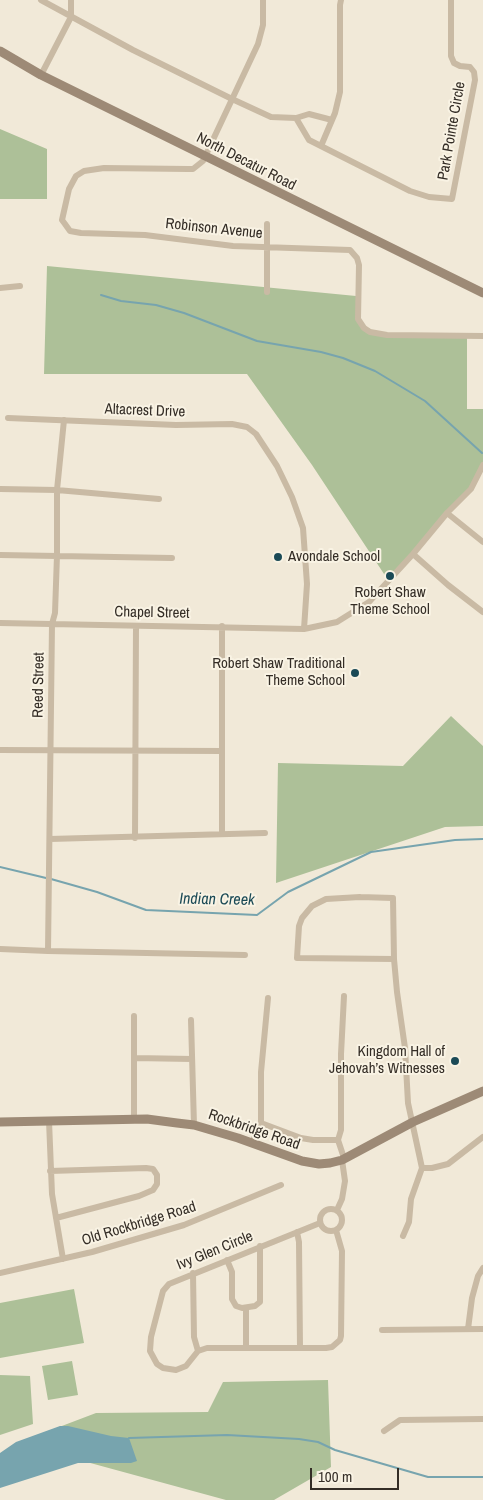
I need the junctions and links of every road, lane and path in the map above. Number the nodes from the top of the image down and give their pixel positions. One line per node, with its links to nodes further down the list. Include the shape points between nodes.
1 (41, 0): 6 (street)
2 (71, 0): 6 (street)
3 (263, 0): 9 (street, via 263,25 258,44)
4 (341, 0): 11 (street, via 340,92)
5 (451, 0): 12 (street, Park Pointe Circle, via 450,56 454,63 470,67 475,80 452,199 410,191)
6 (71, 17): 8 (street); 9 (street)
7 (0, 51): 8 (main road, North Decatur Road)
8 (41, 75): 13 (main road, North Decatur Road)
9 (232, 99): 10 (street, via 271,117); 13 (street)
10 (296, 118): 11 (street, via 309,114); 12 (street, Park Pointe Circle, via 308,140)
11 (332, 120): 12 (street)
12 (321, 146)
13 (205, 157): 15 (street, Robinson Avenue, via 193,169 84,170 75,178 65,201 62,220 70,231); 19 (main road, North Decatur Road)
14 (267, 224): 15 (street)
15 (267, 247): 18 (street); 20 (street, Robinson Avenue, via 343,249 354,253 359,265 358,319 370,332)
16 (20, 286): 17 (street)
17 (0, 288)
18 (267, 292)
19 (483, 294)
20 (483, 336)
21 (8, 418): 22 (street, Altacrest Drive)
22 (64, 420): 25 (street, Reed Street); 38 (street, Altacrest Drive, via 232,424 247,427 256,434 277,466 303,528 307,584)
23 (483, 465): 27 (street, Chapel Street, via 471,489)
24 (0, 489): 25 (street)
25 (58, 490): 26 (street); 31 (street, Reed Street)
26 (159, 499)
27 (446, 513): 28 (street); 29 (street, Chapel Street)
28 (483, 542)
29 (413, 554): 33 (street); 38 (street, Chapel Street, via 362,607 337,622)
30 (0, 555): 31 (street)
31 (57, 555): 32 (street); 35 (street, Reed Street)
32 (172, 558)
33 (483, 612)
34 (0, 622): 35 (street, Chapel Street)
35 (52, 624): 36 (street, Chapel Street); 40 (street, Reed Street)
36 (136, 626): 37 (street, Chapel Street); 41 (street)
37 (222, 626): 38 (street, Chapel Street); 42 (street)
38 (304, 629)
39 (0, 750): 40 (street)
40 (50, 750): 41 (street); 46 (street, Reed Street)
41 (136, 752): 42 (street); 45 (street)
42 (222, 752): 44 (street)
43 (265, 833): 44 (street)
44 (222, 834): 45 (street)
45 (135, 838): 46 (street)
46 (50, 839): 48 (street, Reed Street)
47 (0, 949): 48 (street)
48 (48, 951): 49 (street)
49 (244, 955)
50 (394, 959): 50 (street, via 393,898 326,899 312,906 302,918 298,958); 61 (street, via 408,1103)
51 (344, 996): 65 (street, via 341,1130)
52 (268, 998): 62 (street, via 261,1072)
53 (134, 1016): 55 (street)
54 (191, 1020): 56 (street)
55 (134, 1058): 56 (street); 58 (street)
56 (192, 1059): 63 (street)
57 (483, 1091): 61 (main road, Rockbridge Road)
58 (134, 1120): 59 (main road, Rockbridge Road); 63 (main road, Rockbridge Road)
59 (49, 1121): 60 (main road, Rockbridge Road); 69 (street)
60 (0, 1122)
61 (413, 1122): 67 (main road, Rockbridge Road); 68 (street)
62 (262, 1123): 65 (street, via 300,1138); 66 (street)
63 (194, 1125): 66 (main road, Rockbridge Road)
64 (483, 1137): 68 (street, via 448,1164)
65 (338, 1140): 67 (street)
66 (252, 1143): 67 (main road, Rockbridge Road, via 319,1164)
67 (343, 1159): 71 (street, via 346,1181)
68 (422, 1168): 76 (street)
69 (50, 1171): 72 (street); 72 (street, via 146,1168 153,1169 157,1175 153,1190 139,1196)
70 (281, 1185): 78 (street, Old Rockbridge Road, via 184,1226)
71 (337, 1210): 73 (street, Ivy Glen Circle, via 329,1208 322,1212); 74 (street, via 342,1215 342,1222)
72 (56, 1218): 78 (street)
73 (320, 1223): 74 (street, via 324,1229); 75 (street, Ivy Glen Circle)
74 (336, 1230): 88 (street, via 342,1251 340,1340 332,1347)
75 (297, 1232): 77 (street, Ivy Glen Circle); 88 (street)
76 (404, 1236)
77 (260, 1246): 79 (street, Ivy Glen Circle); 83 (street, via 260,1302)
78 (62, 1259): 81 (street, Old Rockbridge Road)
79 (227, 1260): 82 (street, Ivy Glen Circle); 83 (street, via 232,1272 232,1299 236,1306)
80 (483, 1268): 85 (street, via 472,1298)
81 (0, 1273)
82 (193, 1273): 89 (street, via 194,1337); 89 (street, Ivy Glen Circle, via 169,1284 163,1291 150,1351 157,1364 176,1370 186,1366)
83 (246, 1308): 87 (street)
84 (483, 1328): 85 (street)
85 (468, 1329): 86 (street)
86 (382, 1330)
87 (246, 1348): 88 (street); 89 (street, via 208,1348)
88 (300, 1348)
89 (198, 1352)
90 (483, 1419): 91 (street, via 400,1420)
91 (384, 1431)

